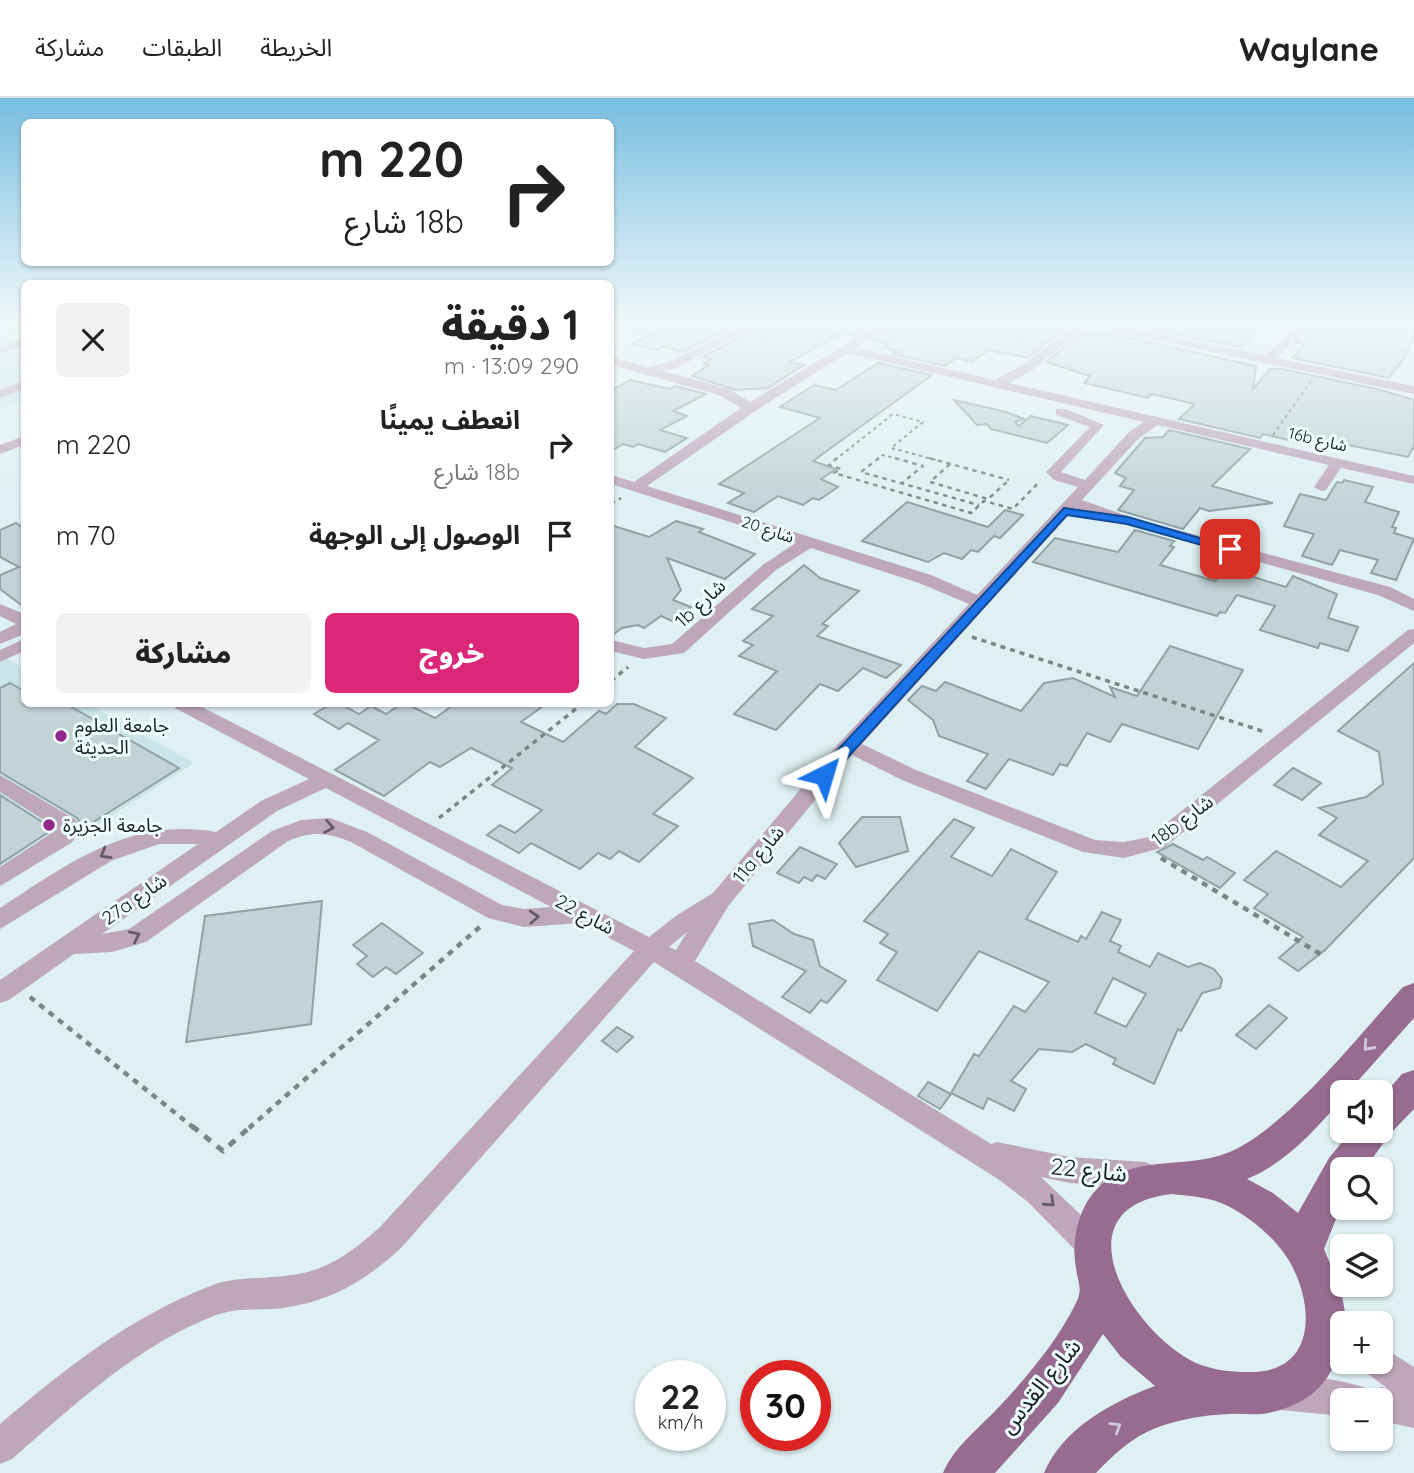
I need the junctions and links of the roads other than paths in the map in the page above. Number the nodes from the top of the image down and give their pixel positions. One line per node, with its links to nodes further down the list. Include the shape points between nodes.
1 (699, 385): 9 (street)
2 (787, 385): 11 (street)
3 (951, 385): 21 (street, via 1095,422 1096,429 1054,474)
4 (1007, 385): 7 (street, 16b شارع)
5 (1390, 385): 8 (street)
6 (21, 387): 10 (street)
7 (1013, 387): 13 (street, 16b شارع)
8 (1414, 390)
9 (724, 392): 11 (street); 12 (street)
10 (0, 394)
11 (771, 395): 12 (street)
12 (750, 408): 22 (street)
13 (1149, 418): 18 (street, 16b شارع); 21 (street, 11a شارع)
14 (21, 428): 15 (street)
15 (0, 436)
16 (21, 441): 17 (street)
17 (0, 450)
18 (1338, 462): 20 (street, 16b شارع); 23 (street)
19 (614, 480): 22 (street, شارع 20)
20 (1414, 480)
21 (1088, 485): 24 (street, 11a شارع)
22 (632, 486): 25 (street, شارع 20)
23 (1321, 487)
24 (1068, 506): 26 (street, 11a شارع); 27 (street, via 1384,591)
25 (804, 540): 26 (street, شارع 20); 34 (street, 1b شارع, via 678,649 644,654)
26 (983, 597): 37 (street, 11a شارع)
27 (1414, 606)
28 (2, 611): 29 (street)
29 (21, 620)
30 (21, 628): 32 (street)
31 (1414, 634): 37 (street, 18b شارع, via 1144,848 1091,848 909,775 881,769)
32 (0, 639)
33 (21, 646): 35 (street)
34 (614, 646)
35 (0, 657)
36 (188, 707): 38 (street, شارع 22)
37 (845, 750): 46 (street, 11a شارع)
38 (306, 768): 39 (street, شارع 22); 42 (street, 27a شارع)
39 (327, 779): 41 (street, شارع 22); 42 (street, 27a شارع)
40 (0, 782): 45 (street, via 71,830)
41 (369, 802): 43 (street); 47 (street, شارع 22)
42 (269, 806): 44 (street, 27a شارع)
43 (359, 837): 47 (street, one-way to 47, via 496,912 524,918); 49 (street, one-way to 43, via 137,936 290,831 321,824)
44 (219, 840): 48 (street, one-way to 48, via 155,837 120,845); 49 (street, 27a شارع)
45 (0, 878)
46 (721, 899): 50 (street, 11a شارع); 51 (street, 11a شارع)
47 (584, 914): 50 (street, شارع 22)
48 (0, 920)
49 (68, 946): 52 (street, 27a شارع)
50 (651, 949): 51 (street, شارع 22); 73 (street, 11a شارع, via 390,1238 354,1270 322,1286 216,1300 135,1337)
51 (680, 964): 57 (street, شارع 22)
52 (0, 993)
53 (1414, 996): 59 (main road, one-way to 59, via 1274,1146 1238,1166)
54 (1414, 1084): 55 (main road)
55 (1393, 1109)
56 (1364, 1143): 58 (main road)
57 (975, 1149): 59 (street, شارع 22, via 1070,1170); 61 (street, شارع 22, one-way to 61, via 1038,1192)
58 (1353, 1157)
59 (1180, 1177): 61 (main road, via 1136,1182 1114,1198 1099,1220); 62 (main road, via 1227,1187 1256,1203)
60 (1330, 1191): 62 (main road)
61 (1093, 1247): 64 (main road)
62 (1304, 1250): 63 (main road)
63 (1322, 1288): 65 (street); 68 (main road, via 1327,1323 1319,1354 1299,1379)
64 (1101, 1290): 69 (main road, via 1120,1325 1150,1356 1187,1380); 74 (main road, شارع القدس, via 1076,1349)
65 (1338, 1311)
66 (1393, 1372): 67 (street)
67 (1414, 1388)
68 (1268, 1392): 69 (main road); 70 (street)
69 (1227, 1393): 75 (main road, one-way to 69, via 1102,1436 1135,1415 1187,1398)
70 (1330, 1398)
71 (1393, 1406): 72 (street)
72 (1414, 1410)
73 (0, 1447)
74 (965, 1473)
75 (1066, 1473)

